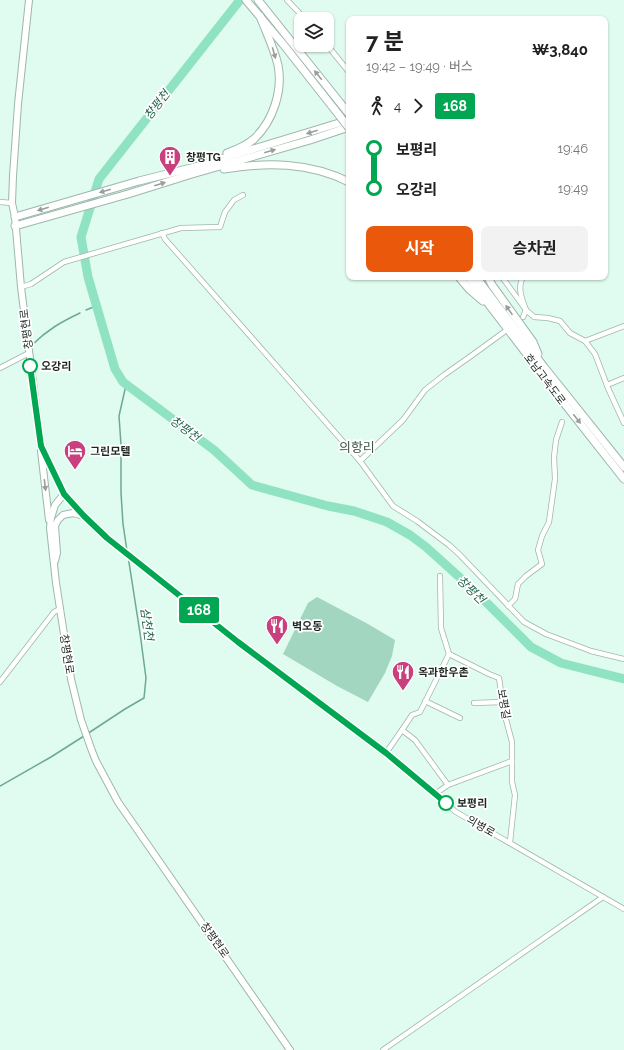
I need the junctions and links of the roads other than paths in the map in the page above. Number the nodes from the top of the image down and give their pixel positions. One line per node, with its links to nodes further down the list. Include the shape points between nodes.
1 (30, 0): 17 (main road, 창평현로, via 18,104)
2 (246, 0): 6 (highway)
3 (258, 0): 9 (highway, one-way to 3)
4 (287, 0): 5 (street)
5 (298, 12)
6 (260, 16): 11 (highway, bridge); 13 (highway, one-way to 13, via 278,66 279,88 276,103 262,130 253,139)
7 (332, 52): 8 (street)
8 (346, 68)
9 (346, 110)
10 (346, 121): 13 (highway, one-way to 13)
11 (346, 124)
12 (346, 129): 13 (highway, one-way to 12)
13 (192, 171): 14 (highway, via 268,164 291,165 317,170); 18 (highway, one-way to 18, via 139,181); 19 (highway, one-way to 13, via 128,194)
14 (346, 180)
15 (243, 195): 20 (street, via 234,200 220,227 181,228)
16 (0, 202): 17 (street)
17 (12, 203): 18 (main road, 창평현로)
18 (15, 217): 19 (main road, 창평현로)
19 (16, 226): 27 (main road, 창평현로)
20 (162, 233): 27 (street, via 64,262); 43 (street)
21 (462, 280): 28 (highway)
22 (470, 280): 28 (highway, 호남고속도로)
23 (478, 280): 35 (highway, 호남고속도로)
24 (490, 280): 35 (highway, one-way to 24, via 533,342)
25 (504, 280): 29 (street)
26 (522, 280): 29 (street, via 520,288)
27 (21, 288): 34 (main road, 창평현로)
28 (493, 309): 45 (highway, 호남고속도로, one-way to 45)
29 (526, 310): 30 (street); 33 (street, via 534,317 560,322 570,333)
30 (523, 317)
31 (624, 326): 33 (street)
32 (504, 332): 43 (street, via 425,390 403,420)
33 (585, 341): 38 (street, via 595,354)
34 (29, 353): 36 (street); 42 (main road, 창평현로)
35 (544, 367): 44 (highway, 호남고속도로)
36 (0, 368)
37 (624, 378): 38 (street)
38 (607, 385): 39 (street)
39 (623, 416): 41 (street)
40 (562, 422): 51 (street, via 556,440 549,522 538,550 542,564 518,584 515,599)
41 (624, 423)
42 (41, 446): 46 (main road, 창평현로); 48 (main road, one-way to 48)
43 (360, 461): 51 (street, via 393,506 459,554)
44 (624, 467)
45 (624, 479)
46 (64, 494): 47 (street); 48 (main road, 창평현로, via 55,505)
47 (84, 516): 49 (main road, via 73,513 58,520 55,526 57,553); 61 (street, 의병로, via 107,538 238,642)
48 (50, 528): 49 (main road, 창평현로)
49 (54, 567): 52 (main road, 창평현로)
50 (440, 576): 53 (street, via 441,628)
51 (508, 606): 54 (street, via 524,622 546,634 591,651)
52 (60, 609): 55 (street, via 54,612); 68 (main road, 창평현로, via 71,679 81,720 96,761 118,802)
53 (449, 654): 56 (street); 57 (street, 보평길, via 499,678)
54 (624, 659)
55 (0, 682)
56 (425, 701): 59 (street); 60 (street, via 420,712 412,715)
57 (503, 702): 58 (street); 62 (street, 보평길, via 512,742)
58 (474, 703)
59 (460, 718)
60 (402, 730): 61 (street); 63 (street, via 416,740)
61 (386, 753): 64 (street, 의병로)
62 (512, 761): 63 (street); 65 (street, 보평길, via 515,796)
63 (448, 785): 64 (street)
64 (435, 794): 65 (street, 의병로, via 460,814)
65 (510, 842): 66 (street, 의병로)
66 (603, 897): 67 (street, 의병로); 69 (street)
67 (624, 909)
68 (290, 1050)
69 (382, 1050)

